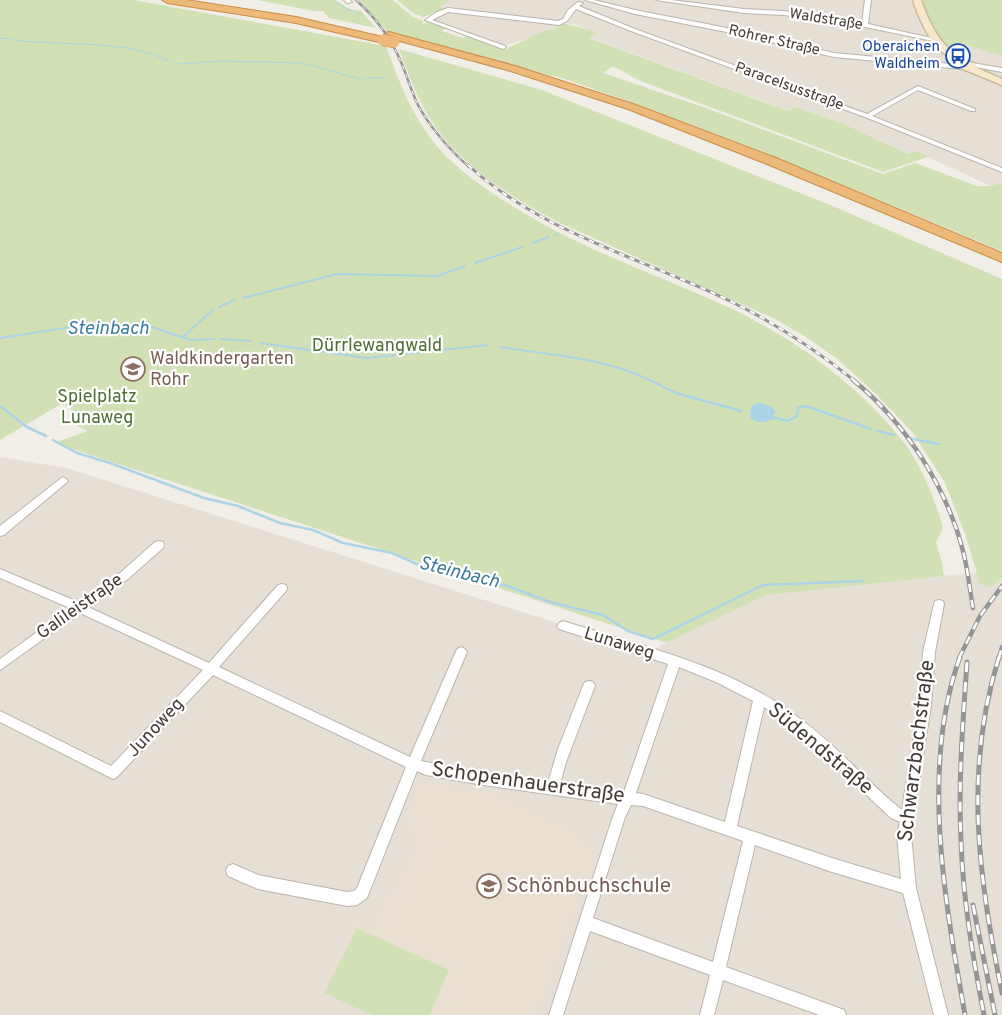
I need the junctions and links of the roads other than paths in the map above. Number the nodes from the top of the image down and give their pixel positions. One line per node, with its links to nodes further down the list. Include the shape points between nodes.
1 (168, 0): 9 (highway)
2 (216, 0): 9 (highway)
3 (587, 0): 7 (street); 12 (street, Rohrer Straße, via 834,55)
4 (659, 0): 8 (street, Waldstraße)
5 (868, 0): 8 (street)
6 (917, 0): 10 (main road)
7 (576, 6): 11 (street, via 565,20 557,23 448,10 428,20); 16 (street, Paracelsusstraße)
8 (865, 25): 10 (street, Waldstraße)
9 (386, 37): 18 (highway, via 508,67 640,110); 19 (highway, via 619,110 737,156)
10 (933, 39): 12 (main road)
11 (503, 47)
12 (967, 66): 13 (street, Rohrer Straße); 14 (main road)
13 (1002, 70)
14 (1002, 82)
15 (973, 110): 16 (street, via 918,88)
16 (867, 116): 17 (street, Paracelsusstraße)
17 (1002, 170)
18 (1002, 258)
19 (1002, 269)
20 (63, 481): 21 (street)
21 (0, 532)
22 (159, 545): 26 (street, Galileistraße, via 124,576)
23 (0, 573): 26 (street, Schopenhauerstraße)
24 (282, 588): 31 (street, Junoweg)
25 (939, 604): 38 (street, Schwarzbachstraße, via 929,652 925,705)
26 (79, 607): 30 (street, Galileistraße); 31 (street, Schopenhauerstraße)
27 (563, 626): 29 (street, Lunaweg)
28 (461, 652): 35 (street)
29 (675, 661): 33 (street, Südendstraße, via 723,679); 37 (street)
30 (0, 666)
31 (210, 670): 34 (street, Junoweg, via 113,773); 35 (street, Schopenhauerstraße)
32 (589, 686): 36 (street, via 559,760)
33 (760, 698): 38 (street, Südendstraße, via 790,718 896,814); 39 (street)
34 (0, 716)
35 (414, 764): 36 (street, Schopenhauerstraße, via 476,778); 41 (street, via 362,893 357,898 348,900 258,882)
36 (553, 789): 37 (street, Schopenhauerstraße)
37 (627, 798): 39 (street, Schopenhauerstraße, via 643,800); 43 (street)
38 (906, 819): 42 (street, Schwarzbachstraße, via 904,835)
39 (730, 830): 40 (street, Schopenhauerstraße)
40 (750, 837): 42 (street, Schopenhauerstraße); 44 (street)
41 (233, 871)
42 (909, 888): 48 (street, Schwarzbachstraße)
43 (587, 923): 44 (street); 45 (street)
44 (718, 971): 46 (street); 47 (street)
45 (556, 1015)
46 (707, 1015)
47 (840, 1015)
48 (941, 1015)

